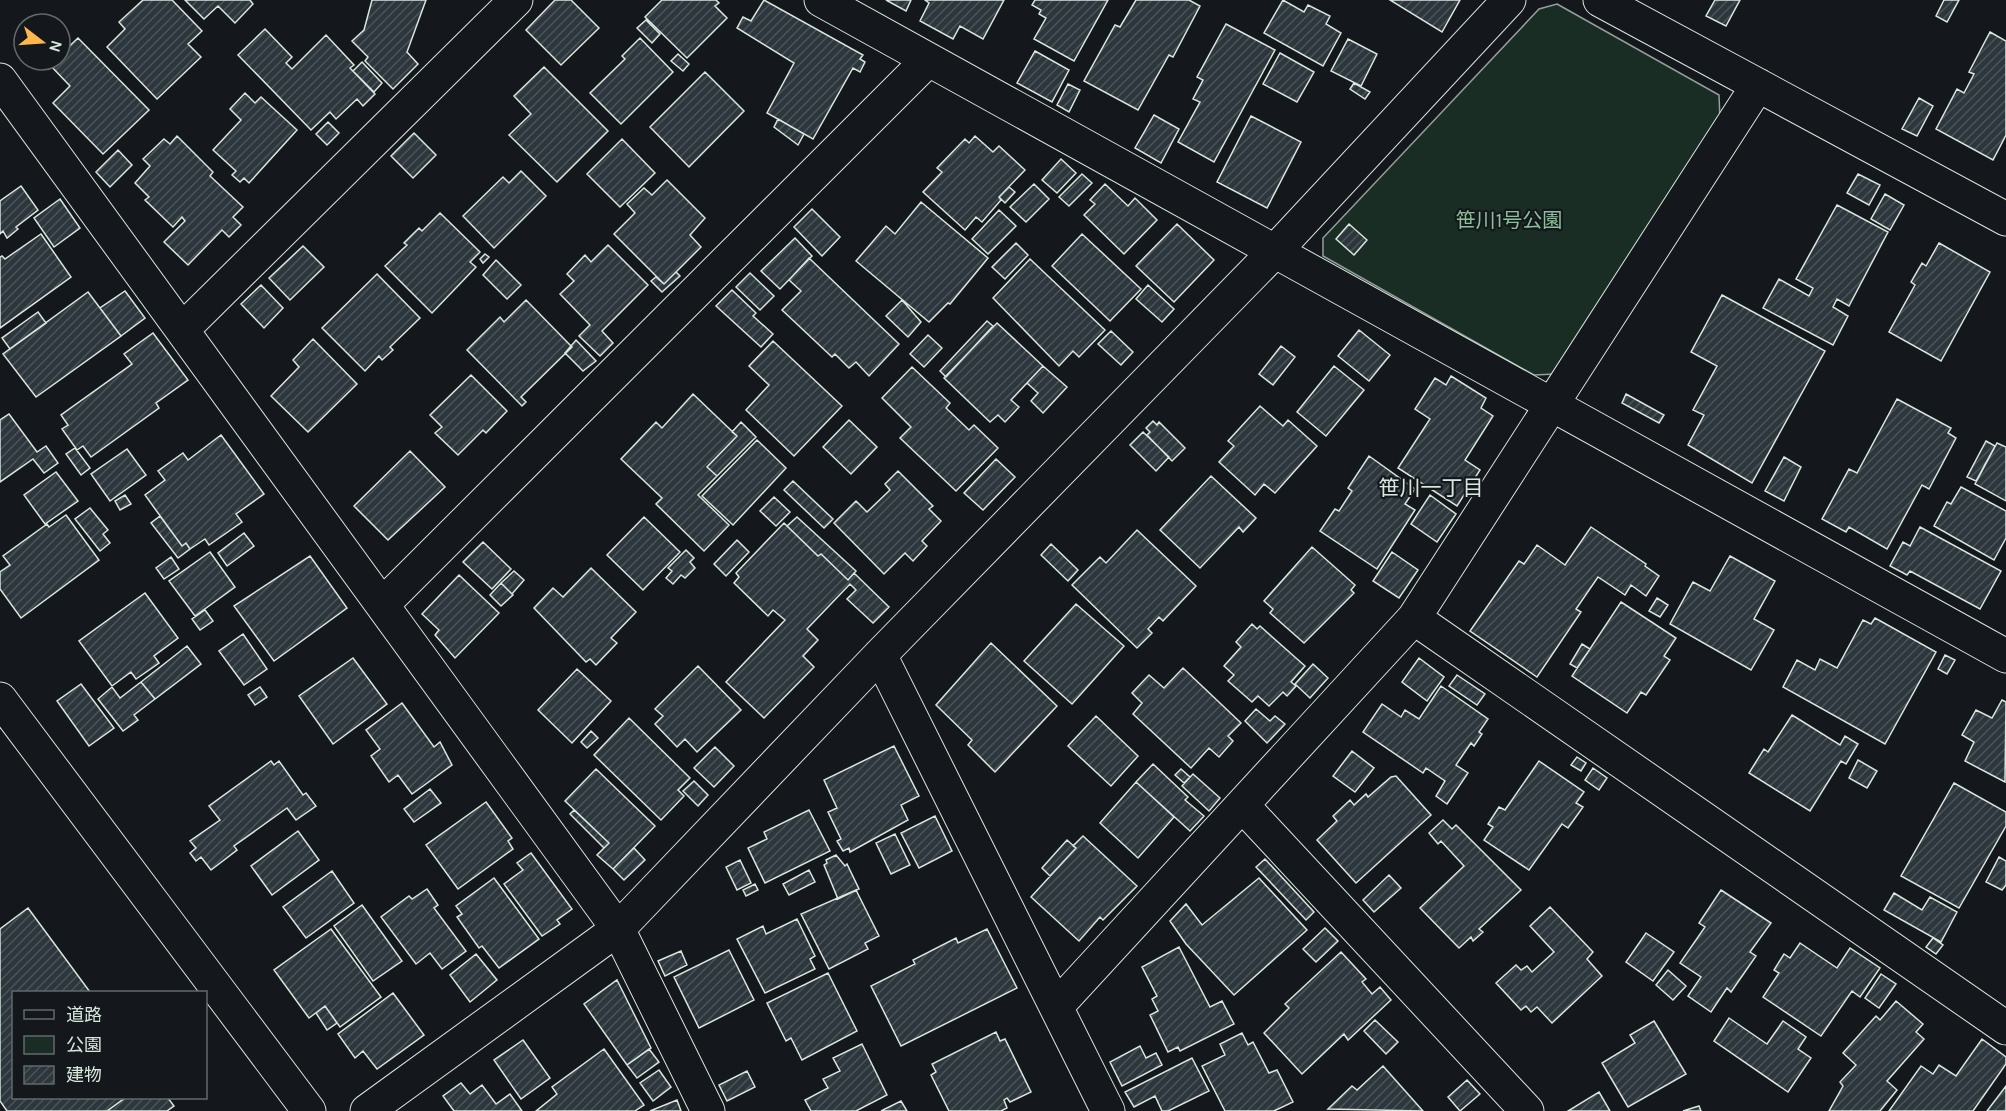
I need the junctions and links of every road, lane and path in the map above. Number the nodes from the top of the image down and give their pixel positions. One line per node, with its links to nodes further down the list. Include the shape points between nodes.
1 (516, 0): 10 (street)
2 (821, 0): 5 (street)
3 (1509, 0): 9 (street)
4 (1600, 0): 7 (street)
5 (928, 60): 9 (street); 12 (street)
6 (0, 80): 10 (street)
7 (1758, 85): 8 (street); 11 (street)
8 (2006, 219)
9 (1276, 250): 11 (street); 14 (street)
10 (182, 330): 12 (street)
11 (1552, 406): 13 (street); 15 (street)
12 (383, 604): 18 (street)
13 (1414, 618): 17 (street); 20 (street)
14 (880, 655): 18 (street); 19 (street)
15 (2006, 656)
16 (0, 699): 21 (street)
17 (1243, 806): 19 (street); 25 (street)
18 (618, 929): 22 (street); 23 (street)
19 (1056, 1006): 24 (street)
20 (2006, 1028)
21 (309, 1111)
22 (367, 1111)
23 (708, 1111)
24 (1108, 1111)
25 (1527, 1111)

